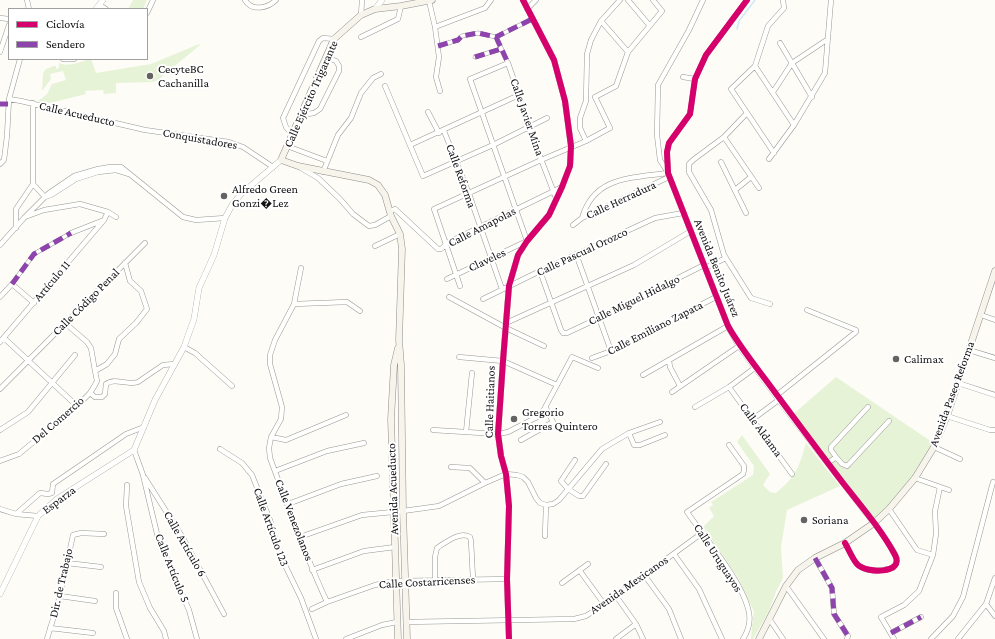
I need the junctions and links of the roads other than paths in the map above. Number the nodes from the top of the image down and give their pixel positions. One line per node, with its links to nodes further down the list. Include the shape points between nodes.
1 (154, 0): 21 (street)
2 (245, 0): 3 (street, via 252,6 262,8)
3 (276, 0)
4 (362, 0): 22 (street)
5 (382, 0): 19 (street)
6 (430, 0): 17 (main road, Calle Ejército Trigarante); 26 (street)
7 (491, 0): 26 (street, via 485,8)
8 (523, 0): 20 (street, Calle Haitianos)
9 (536, 0): 20 (street)
10 (620, 0): 24 (street)
11 (628, 0): 25 (street)
12 (654, 0): 25 (street, via 662,11)
13 (704, 0): 81 (street, via 658,85 657,135 660,160)
14 (747, 0): 45 (street, Avenida Benito Juárez, via 706,55)
15 (782, 0): 42 (street, via 784,8 768,26)
16 (831, 0): 31 (street)
17 (416, 2): 18 (main road, Calle Ejército Trigarante)
18 (401, 6): 19 (main road, Calle Ejército Trigarante); 28 (street, via 398,19)
19 (375, 9): 22 (main road, Calle Ejército Trigarante)
20 (527, 9): 23 (street, Calle Haitianos)
21 (148, 11)
22 (361, 15): 30 (main road, Calle Ejército Trigarante)
23 (532, 19): 29 (street); 69 (street, Calle Haitianos, via 554,60 565,101)
24 (601, 21): 36 (street); 65 (street, via 587,54 586,101 580,118 580,128)
25 (650, 26): 36 (street)
26 (435, 27): 33 (street)
27 (8, 28): 35 (street)
28 (361, 36)
29 (496, 37): 33 (street, via 478,33 462,36 458,40); 34 (street, Calle Javier Mina)
30 (334, 39): 38 (main road, Calle Ejército Trigarante); 63 (street, via 322,38 319,41 283,118)
31 (828, 39): 41 (street); 50 (street, via 825,73)
32 (780, 43): 41 (street)
33 (438, 46): 47 (street, via 436,77)
34 (501, 49): 37 (street); 40 (street, Calle Javier Mina)
35 (0, 52)
36 (628, 52): 65 (street, via 616,86 596,97 610,128)
37 (475, 57)
38 (326, 58): 56 (main road, Calle Ejército Trigarante); 56 (street, via 340,66 339,71 320,109 314,113)
39 (20, 60): 51 (street)
40 (508, 63): 49 (street, Calle Javier Mina); 54 (street, via 470,79)
41 (792, 63): 48 (street); 50 (street)
42 (755, 66): 48 (street); 55 (street, via 731,89)
43 (381, 74): 74 (street, via 373,78 361,92 351,118 338,135)
44 (683, 77): 45 (street)
45 (695, 80): 81 (street, Avenida Benito Juárez, via 690,114 669,143)
46 (385, 86): 66 (street)
47 (440, 91)
48 (773, 92): 58 (street)
49 (520, 95): 54 (street); 59 (street, Calle Javier Mina)
50 (812, 97): 58 (street)
51 (8, 99): 52 (street, Calle Acueducto); 77 (street, via 7,136 4,160)
52 (33, 103): 60 (street, Calle Acueducto); 84 (street)
53 (428, 112): 62 (street)
54 (482, 112): 61 (street); 67 (street)
55 (747, 113): 64 (street); 70 (street)
56 (301, 115): 63 (main road, Calle Ejército Trigarante)
57 (547, 118): 59 (street)
58 (794, 125): 70 (street)
59 (529, 128): 67 (street); 73 (street, Calle Javier Mina)
60 (145, 130): 79 (street, Conquistadores, via 229,142)
61 (444, 131): 62 (street); 75 (street, Calle Reforma)
62 (439, 133): 66 (street)
63 (292, 134): 68 (main road, Calle Ejército Trigarante)
64 (724, 138): 83 (street); 115 (street, via 693,160 689,164 689,172 711,210)
65 (586, 141): 69 (street)
66 (410, 145): 75 (street, via 423,176)
67 (493, 145): 75 (street); 82 (street)
68 (287, 146): 72 (main road, Calle Ejército Trigarante); 74 (street)
69 (571, 146): 73 (street); 85 (street, Calle Haitianos, via 570,166)
70 (774, 153): 71 (street)
71 (769, 159)
72 (281, 160): 78 (main road, Avenida Acueducto); 79 (street)
73 (541, 160): 82 (street); 88 (street, Calle Javier Mina)
74 (327, 161): 80 (street)
75 (456, 161): 89 (street, Calle Reforma)
76 (721, 162): 87 (street)
77 (0, 164)
78 (298, 166): 80 (main road, Avenida Acueducto); 96 (street, via 318,178 353,214 369,226)
79 (273, 167): 99 (street, via 241,194)
80 (323, 172): 96 (main road, Avenida Acueducto, via 369,180 378,185 385,194)
81 (668, 175): 94 (street, Avenida Benito Juárez); 100 (street, Calle Herradura); 100 (street, via 619,180 602,187 585,208)
82 (505, 176): 89 (street); 92 (street)
83 (752, 177): 86 (street); 87 (street)
84 (33, 184): 90 (street); 104 (street, via 16,209)
85 (562, 187): 88 (street, Calle Amapolas); 91 (street, Calle Haitianos)
86 (758, 188)
87 (735, 190): 95 (street)
88 (553, 192): 91 (street, Calle Javier Mina); 92 (street, Calle Amapolas)
89 (468, 194): 103 (street, Calle Reforma); 111 (street, via 434,209)
90 (45, 197): 98 (street); 99 (street, via 74,176 98,169 121,167 183,217 196,220)
91 (556, 198): 108 (street, Calle Haitianos, via 549,215)
92 (516, 210): 103 (street, Calle Amapolas); 108 (street)
93 (108, 212): 97 (street); 98 (street, via 80,204 44,210); 101 (street, Artículo 11)
94 (684, 213): 105 (street, Avenida Benito Juárez); 113 (street, Calle Pascual Orozco, via 655,218)
95 (746, 213)
96 (391, 214): 107 (main road, Avenida Acueducto); 111 (street, Calle Amapolas, via 395,209 438,249)
97 (116, 217)
98 (24, 218): 104 (street)
99 (225, 218): 150 (street, via 214,255 199,288 194,319)
100 (582, 218): 102 (street, Calle Herradura)
101 (104, 220): 106 (street); 133 (street, Artículo 11)
102 (573, 225)
103 (480, 226): 111 (street, Calle Amapolas); 114 (street, Calle Reforma)
104 (16, 228): 110 (street)
105 (691, 232): 117 (street, Avenida Benito Juárez); 127 (street, via 634,265)
106 (71, 233): 124 (street, via 34,254)
107 (400, 234): 112 (street); 146 (main road, Avenida Acueducto, via 402,249)
108 (527, 241): 114 (street, Claveles); 126 (street, Calle Haitianos, via 518,255)
109 (144, 243): 116 (street, Calle Código Penal)
110 (0, 245)
111 (446, 245): 121 (street)
112 (374, 246)
113 (576, 254): 119 (street, Calle Pascual Orozco); 127 (street)
114 (490, 258): 121 (street, Claveles); 128 (street, Calle Reforma)
115 (726, 258): 117 (street, Calle Miguel Hidalgo); 136 (street, via 751,298)
116 (125, 263): 142 (street, Calle Código Penal); 163 (street, via 130,281 142,290 147,309 119,339 115,354 107,364)
117 (705, 267): 131 (street, Avenida Benito Juárez); 140 (street, Calle Miguel Hidalgo)
118 (301, 268): 135 (street, Calle Venezolanos)
119 (540, 271): 126 (street, Calle Pascual Orozco); 134 (street)
120 (995, 271): 123 (main road, Avenida Paseo Reforma)
121 (455, 275): 122 (street, Claveles); 125 (street)
122 (447, 279)
123 (993, 281): 139 (main road, Avenida Paseo Reforma)
124 (12, 284): 129 (street); 133 (street)
125 (460, 286)
126 (510, 286): 128 (street, Calle Pascual Orozco); 143 (street, Calle Haitianos)
127 (588, 286): 134 (street); 140 (street)
128 (502, 289): 132 (street, Calle Pascual Orozco)
129 (0, 296)
130 (449, 297): 143 (street)
131 (716, 297): 144 (street, Avenida Benito Juárez); 152 (street, Calle Emiliano Zapata)
132 (483, 299)
133 (34, 303): 145 (street, Artículo 11)
134 (551, 303): 140 (street, Calle Miguel Hidalgo, via 561,330 566,333); 143 (street)
135 (294, 304): 138 (street, via 347,302); 194 (street, Calle Venezolanos, via 270,355 270,364 282,407 281,419)
136 (770, 304)
137 (807, 310): 176 (street, via 856,332)
138 (360, 311)
139 (981, 315): 141 (street); 151 (main road, Avenida Paseo Reforma)
140 (599, 318): 152 (street)
141 (995, 320)
142 (65, 323): 157 (street, Calle Código Penal); 163 (street, via 91,348)
143 (506, 326): 148 (street); 159 (street, Calle Haitianos)
144 (728, 326): 149 (street, Avenida Benito Juárez); 158 (street)
145 (4, 338): 147 (street, Artículo 11); 157 (street)
146 (399, 340): 226 (main road, Avenida Acueducto); 227 (main road, Avenida Acueducto, via 394,365 391,419)
147 (0, 342)
148 (544, 346)
149 (740, 346): 161 (street, Avenida Benito Juárez); 170 (street)
150 (184, 347): 160 (street); 169 (street, via 195,353)
151 (969, 350): 156 (street); 167 (main road, Avenida Paseo Reforma)
152 (611, 351): 155 (street, Calle Emiliano Zapata)
153 (75, 355): 166 (street)
154 (459, 357): 159 (street)
155 (592, 358)
156 (995, 358)
157 (28, 360): 166 (street); 172 (street, Calle Código Penal)
158 (669, 360): 165 (street); 170 (street)
159 (503, 361): 168 (street); 192 (street, Calle Haitianos)
160 (174, 364): 174 (street, Del Comercio, via 163,365 134,384 108,382 102,397 95,397); 186 (street)
161 (756, 367): 171 (street); 176 (street, Avenida Benito Juárez)
162 (598, 368): 168 (street, via 572,357)
163 (95, 371): 174 (street, via 96,381)
164 (472, 373): 190 (street)
165 (643, 375)
166 (52, 383): 177 (street); 187 (street, via 28,412)
167 (958, 383): 175 (street); 182 (main road, Avenida Paseo Reforma)
168 (557, 385): 180 (street)
169 (232, 386)
170 (680, 386): 173 (street)
171 (729, 386): 178 (street); 183 (street, Calle Aldama)
172 (0, 389)
173 (672, 392)
174 (90, 393): 177 (street, Del Comercio)
175 (995, 395)
176 (778, 397): 183 (street); 205 (street, Avenida Benito Juárez)
177 (76, 406): 204 (street, Del Comercio, via 19,454)
178 (695, 407)
179 (868, 407): 201 (street, via 831,447)
180 (546, 408): 192 (street, via 541,415 508,432); 195 (street, via 553,422)
181 (346, 415): 194 (street, via 286,440)
182 (947, 416): 189 (street); 198 (main road, Avenida Paseo Reforma)
183 (753, 419): 210 (street, Calle Aldama)
184 (660, 422): 191 (street)
185 (889, 422): 201 (street, via 847,466)
186 (144, 427): 200 (street); 220 (street, via 126,434 53,484)
187 (0, 430)
188 (433, 430): 190 (street)
189 (995, 430)
190 (466, 432): 192 (street)
191 (628, 433): 193 (street, via 634,445); 218 (street, via 602,449)
192 (498, 434): 209 (street, Calle Haitianos)
193 (665, 435)
194 (271, 437): 208 (street, Calle Venezolanos, via 270,458)
195 (521, 440)
196 (364, 443): 208 (street, via 327,451)
197 (729, 445): 231 (street, Calle Uruguayos, via 744,466 743,474 687,512)
198 (934, 447): 202 (street); 213 (main road, Avenida Paseo Reforma)
199 (220, 449): 278 (street, Calle Artículo 123, via 242,463 252,475 270,520 280,556 301,598)
200 (134, 450): 211 (street, Calle Artículo 5); 221 (street, Esparza)
201 (836, 457): 205 (street)
202 (960, 458)
203 (575, 460): 218 (street, via 561,480)
204 (0, 461)
205 (828, 463): 230 (street, Avenida Benito Juárez)
206 (606, 464): 218 (street, via 583,496)
207 (451, 467): 215 (street, via 470,468)
208 (275, 470): 222 (street, Calle Venezolanos)
209 (506, 474): 215 (street); 223 (street, via 523,477 540,503); 248 (street, Calle Haitianos, via 509,506)
210 (792, 474)
211 (143, 475): 263 (street, Calle Artículo 6, via 183,538); 277 (street, Calle Artículo 5, via 158,538 189,610)
212 (377, 476): 222 (street, via 341,484)
213 (915, 478): 217 (street); 225 (main road, Avenida Paseo Reforma)
214 (993, 482): 293 (street, via 963,597 953,616)
215 (485, 483): 226 (street, via 439,506)
216 (127, 485): 276 (street, via 126,506 139,582)
217 (940, 487): 219 (street); 238 (street, via 935,511 936,534)
218 (568, 489): 223 (street, via 559,500)
219 (949, 490)
220 (52, 493): 221 (street); 228 (street, via 40,493)
221 (56, 499): 229 (street, Esparza)
222 (288, 504): 234 (street, Calle Venezolanos)
223 (546, 505): 233 (street)
224 (0, 509): 228 (street)
225 (889, 510): 230 (main road, Avenida Paseo Reforma); 238 (street, via 917,550)
226 (403, 511): 227 (street); 251 (main road, Avenida Acueducto)
227 (394, 512): 234 (street, via 362,515); 236 (main road, Avenida Acueducto)
228 (16, 514): 229 (street)
229 (38, 516): 255 (street, Esparza)
230 (874, 523): 235 (main road, Avenida Paseo Reforma); 235 (street, via 897,559 893,568 867,570 858,565)
231 (702, 533): 237 (street, Avenida Mexicanos); 287 (street, Calle Uruguayos, via 729,570 745,599 750,621)
232 (104, 534): 240 (street, Dir. de Trabajo, via 73,535)
233 (545, 536)
234 (300, 537): 243 (street, Calle Venezolanos)
235 (845, 543): 239 (main road, Avenida Paseo Reforma)
236 (394, 547): 243 (street, via 364,551); 250 (main road, Avenida Acueducto)
237 (674, 554): 245 (street, Avenida Mexicanos); 286 (street, via 699,589)
238 (933, 555): 273 (street, via 919,591 904,605 881,617)
239 (815, 558): 253 (main road, Avenida Paseo Reforma, via 798,570); 291 (street, via 832,588 834,614 848,636)
240 (67, 563): 242 (street); 256 (street, Dir. de Trabajo)
241 (588, 564): 244 (street)
242 (101, 567)
243 (312, 570): 259 (street, Calle Venezolanos)
244 (580, 571): 252 (street); 260 (street)
245 (644, 576): 257 (street, Avenida Mexicanos); 285 (street, via 669,609)
246 (995, 578): 261 (street)
247 (472, 579): 248 (street, Calle Costarricenses); 249 (street, Calle Costarricenses); 249 (street, via 471,541 470,537 461,535 437,548)
248 (507, 579): 267 (street, Calle Haitianos)
249 (435, 580): 251 (street, Calle Costarricenses)
250 (395, 581): 251 (street, Calle Costarricenses); 259 (street, Calle Costarricenses, via 375,585); 268 (main road, Avenida Acueducto)
251 (404, 581): 269 (main road, Avenida Acueducto)
252 (562, 583)
253 (786, 586): 266 (main road, Avenida Paseo Reforma); 290 (street)
254 (116, 593): 275 (street, via 116,608)
255 (0, 594)
256 (60, 596): 258 (street); 271 (street, Dir. de Trabajo)
257 (616, 596): 260 (street, Avenida Mexicanos); 270 (street)
258 (96, 601)
259 (327, 602): 262 (street, Calle Costarricenses)
260 (604, 604): 267 (street, Avenida Mexicanos, via 586,616 574,619)
261 (986, 604): 264 (street); 294 (street)
262 (312, 609)
263 (224, 614)
264 (995, 616)
265 (921, 617): 273 (street)
266 (770, 620): 288 (main road, Avenida Paseo Reforma); 289 (street)
267 (508, 621): 269 (street, Avenida Mexicanos); 282 (street, Calle Haitianos)
268 (397, 622): 279 (street); 280 (main road, Avenida Acueducto)
269 (406, 622): 281 (main road, Avenida Acueducto)
270 (636, 624): 283 (street); 284 (street)
271 (50, 628): 272 (street); 274 (street, Dir. de Trabajo)
272 (92, 633)
273 (891, 633): 292 (street)
274 (47, 639)
275 (127, 639)
276 (166, 639)
277 (197, 639)
278 (316, 639)
279 (346, 639)
280 (398, 639)
281 (407, 639)
282 (509, 639)
283 (616, 639)
284 (643, 639)
285 (681, 639)
286 (722, 639)
287 (743, 639)
288 (759, 639)
289 (783, 639)
290 (824, 639)
291 (847, 639)
292 (894, 639)
293 (931, 639)
294 (958, 639)

